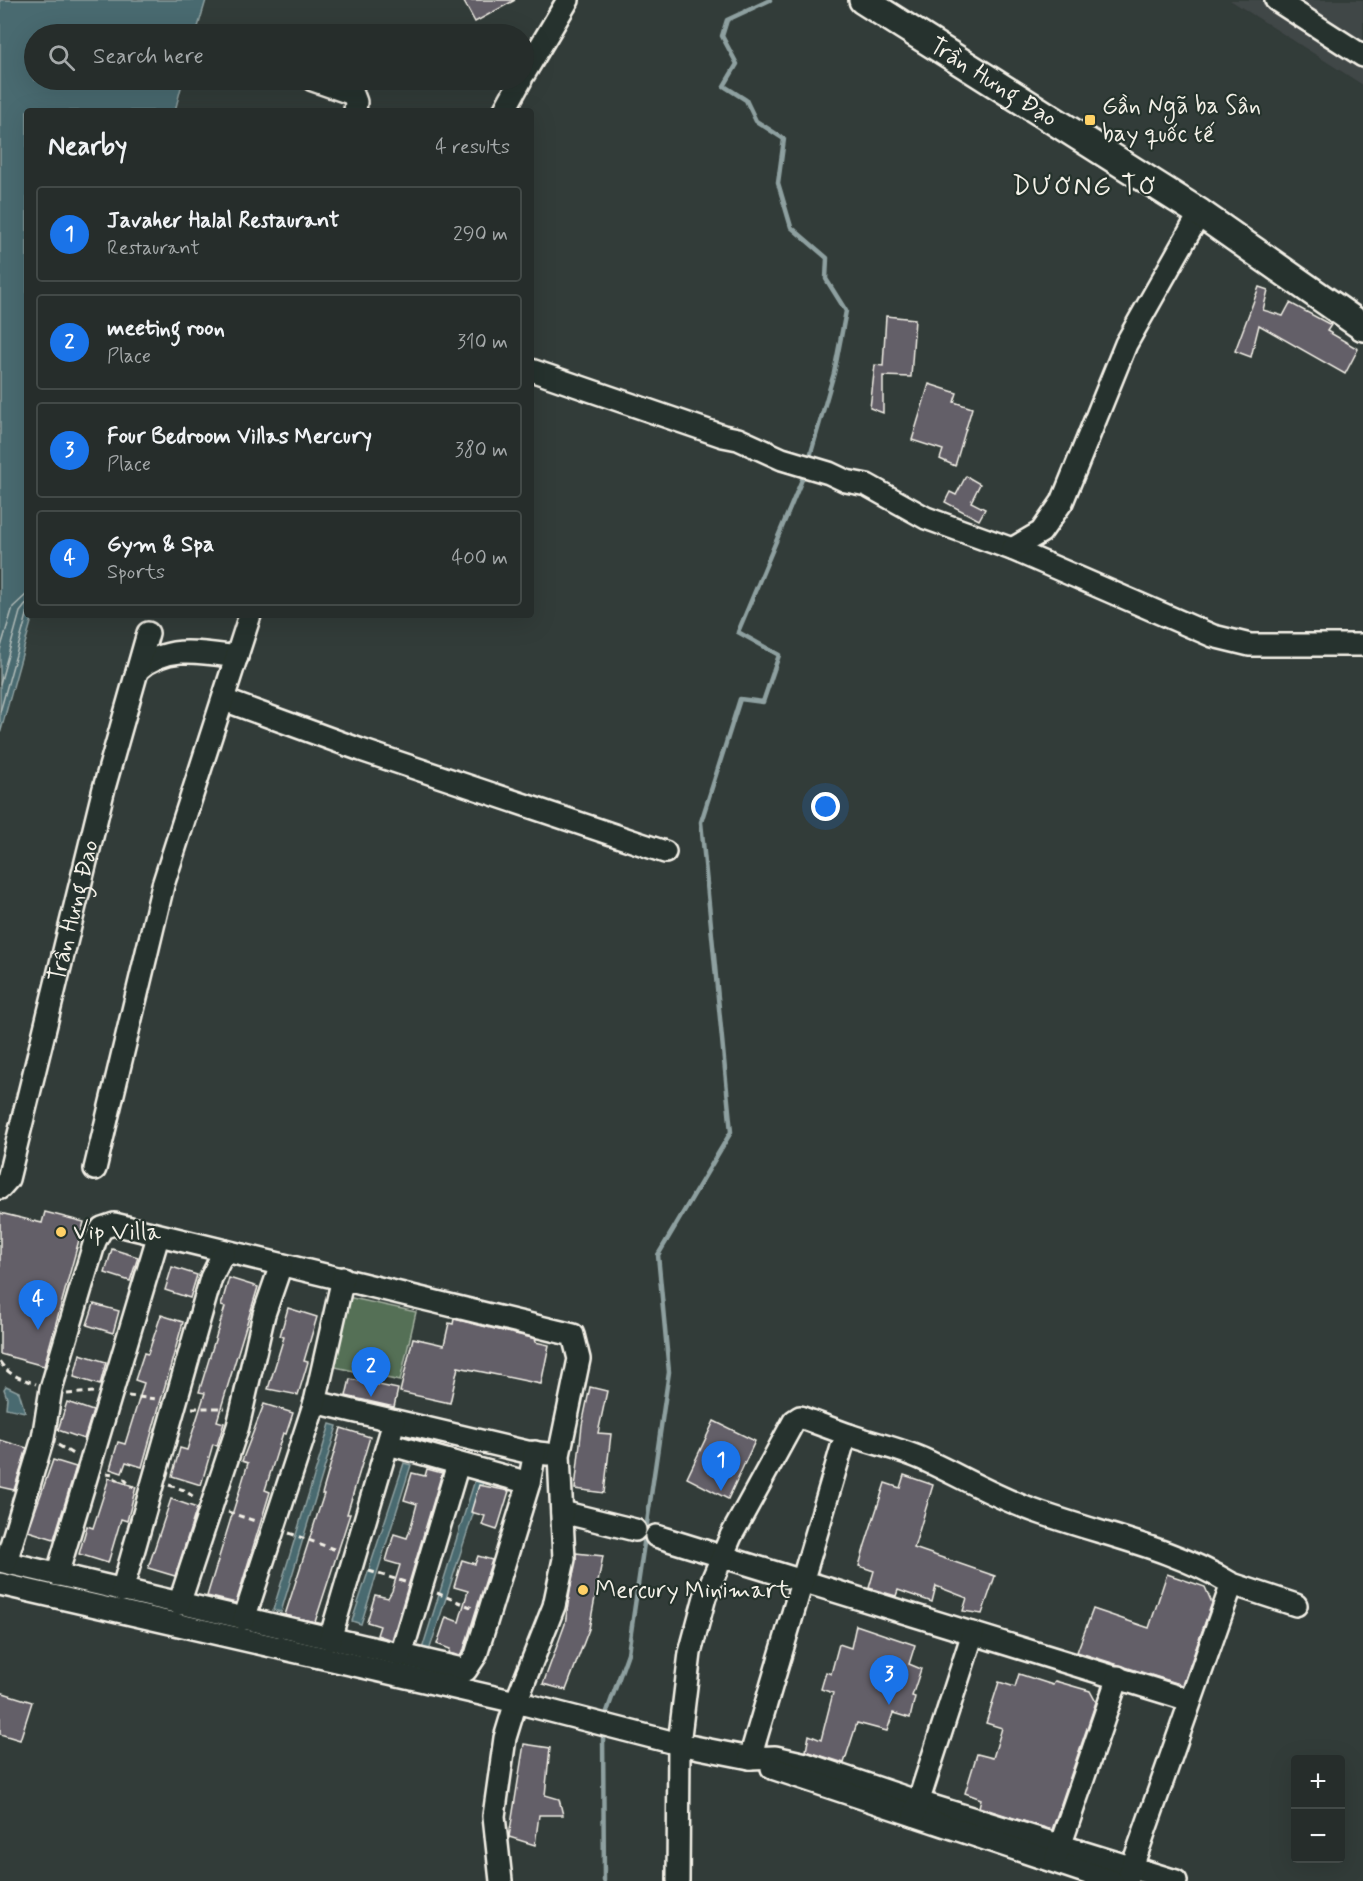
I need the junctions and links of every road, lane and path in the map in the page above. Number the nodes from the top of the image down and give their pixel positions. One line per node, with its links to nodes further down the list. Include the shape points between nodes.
1 (568, 0): 5 (street)
2 (863, 0): 10 (main road, Trần Hưng Đạo)
3 (1276, 0): 4 (street)
4 (1363, 56)
5 (534, 57)
6 (342, 90): 8 (street, via 353,94)
7 (516, 90): 9 (street)
8 (355, 108)
9 (506, 108)
10 (1200, 213): 11 (main road, Trần Hưng Đạo); 13 (street, via 1119,360 1062,502 1041,532)
11 (1363, 327)
12 (534, 371): 13 (street, via 734,437 846,481 867,485 926,518)
13 (1002, 546): 16 (street, via 1237,643)
14 (249, 618): 17 (street)
15 (148, 633): 18 (street, Trần Hưng Đạo)
16 (1363, 645)
17 (237, 657): 18 (street, via 189,651 164,654); 19 (street)
18 (138, 670): 22 (street, Trần Hưng Đạo, via 104,788 8,1179)
19 (224, 700): 20 (street); 21 (street, via 163,885)
20 (665, 852)
21 (95, 1169)
22 (0, 1188)
23 (158, 1237): 24 (street); 28 (street, via 114,1224 102,1228); 38 (street)
24 (224, 1252): 25 (street); 30 (street, via 211,1278)
25 (281, 1264): 26 (street); 31 (street, via 264,1314)
26 (343, 1278): 29 (street); 37 (street, via 573,1335 579,1359)
27 (0, 1362): 28 (path, via 15,1377)
28 (51, 1389): 34 (street)
29 (315, 1402): 32 (street); 53 (street)
30 (175, 1405): 31 (path, via 223,1407); 50 (street)
31 (239, 1418): 51 (street)
32 (394, 1422): 35 (street); 36 (street)
33 (849, 1435): 44 (street, via 812,1420 800,1417 794,1421); 47 (street, via 836,1465); 49 (street, via 928,1461 1034,1511 1175,1555)
34 (43, 1438): 38 (path); 45 (street)
35 (388, 1444): 39 (street); 55 (street)
36 (535, 1452): 37 (street); 40 (street)
37 (559, 1455): 41 (street)
38 (92, 1461): 46 (street)
39 (458, 1464): 40 (street); 56 (street)
40 (529, 1483): 56 (street, via 470,1668)
41 (562, 1512): 42 (street); 59 (street, via 564,1559 554,1606)
42 (635, 1530)
43 (656, 1536): 44 (street)
44 (722, 1556): 47 (street); 60 (street, via 690,1653)
45 (3, 1561): 46 (street)
46 (57, 1575): 50 (street)
47 (803, 1579): 54 (street); 61 (street)
48 (0, 1584): 59 (street)
49 (1232, 1584): 52 (street); 58 (street)
50 (122, 1591): 51 (street)
51 (179, 1604): 53 (street)
52 (1296, 1605)
53 (244, 1619): 55 (street)
54 (973, 1633): 57 (street); 62 (street)
55 (330, 1639): 56 (street)
56 (401, 1655)
57 (1118, 1677): 58 (street); 63 (street)
58 (1190, 1700): 64 (street)
59 (516, 1702): 60 (street); 65 (street, via 505,1738 494,1816)
60 (679, 1743): 61 (street); 66 (street)
61 (750, 1758): 62 (street, via 784,1773)
62 (916, 1809): 63 (street)
63 (1058, 1853): 64 (street); 67 (street)
64 (1130, 1874): 68 (street)
65 (501, 1881)
66 (678, 1881)
67 (1112, 1881)
68 (1176, 1881)

